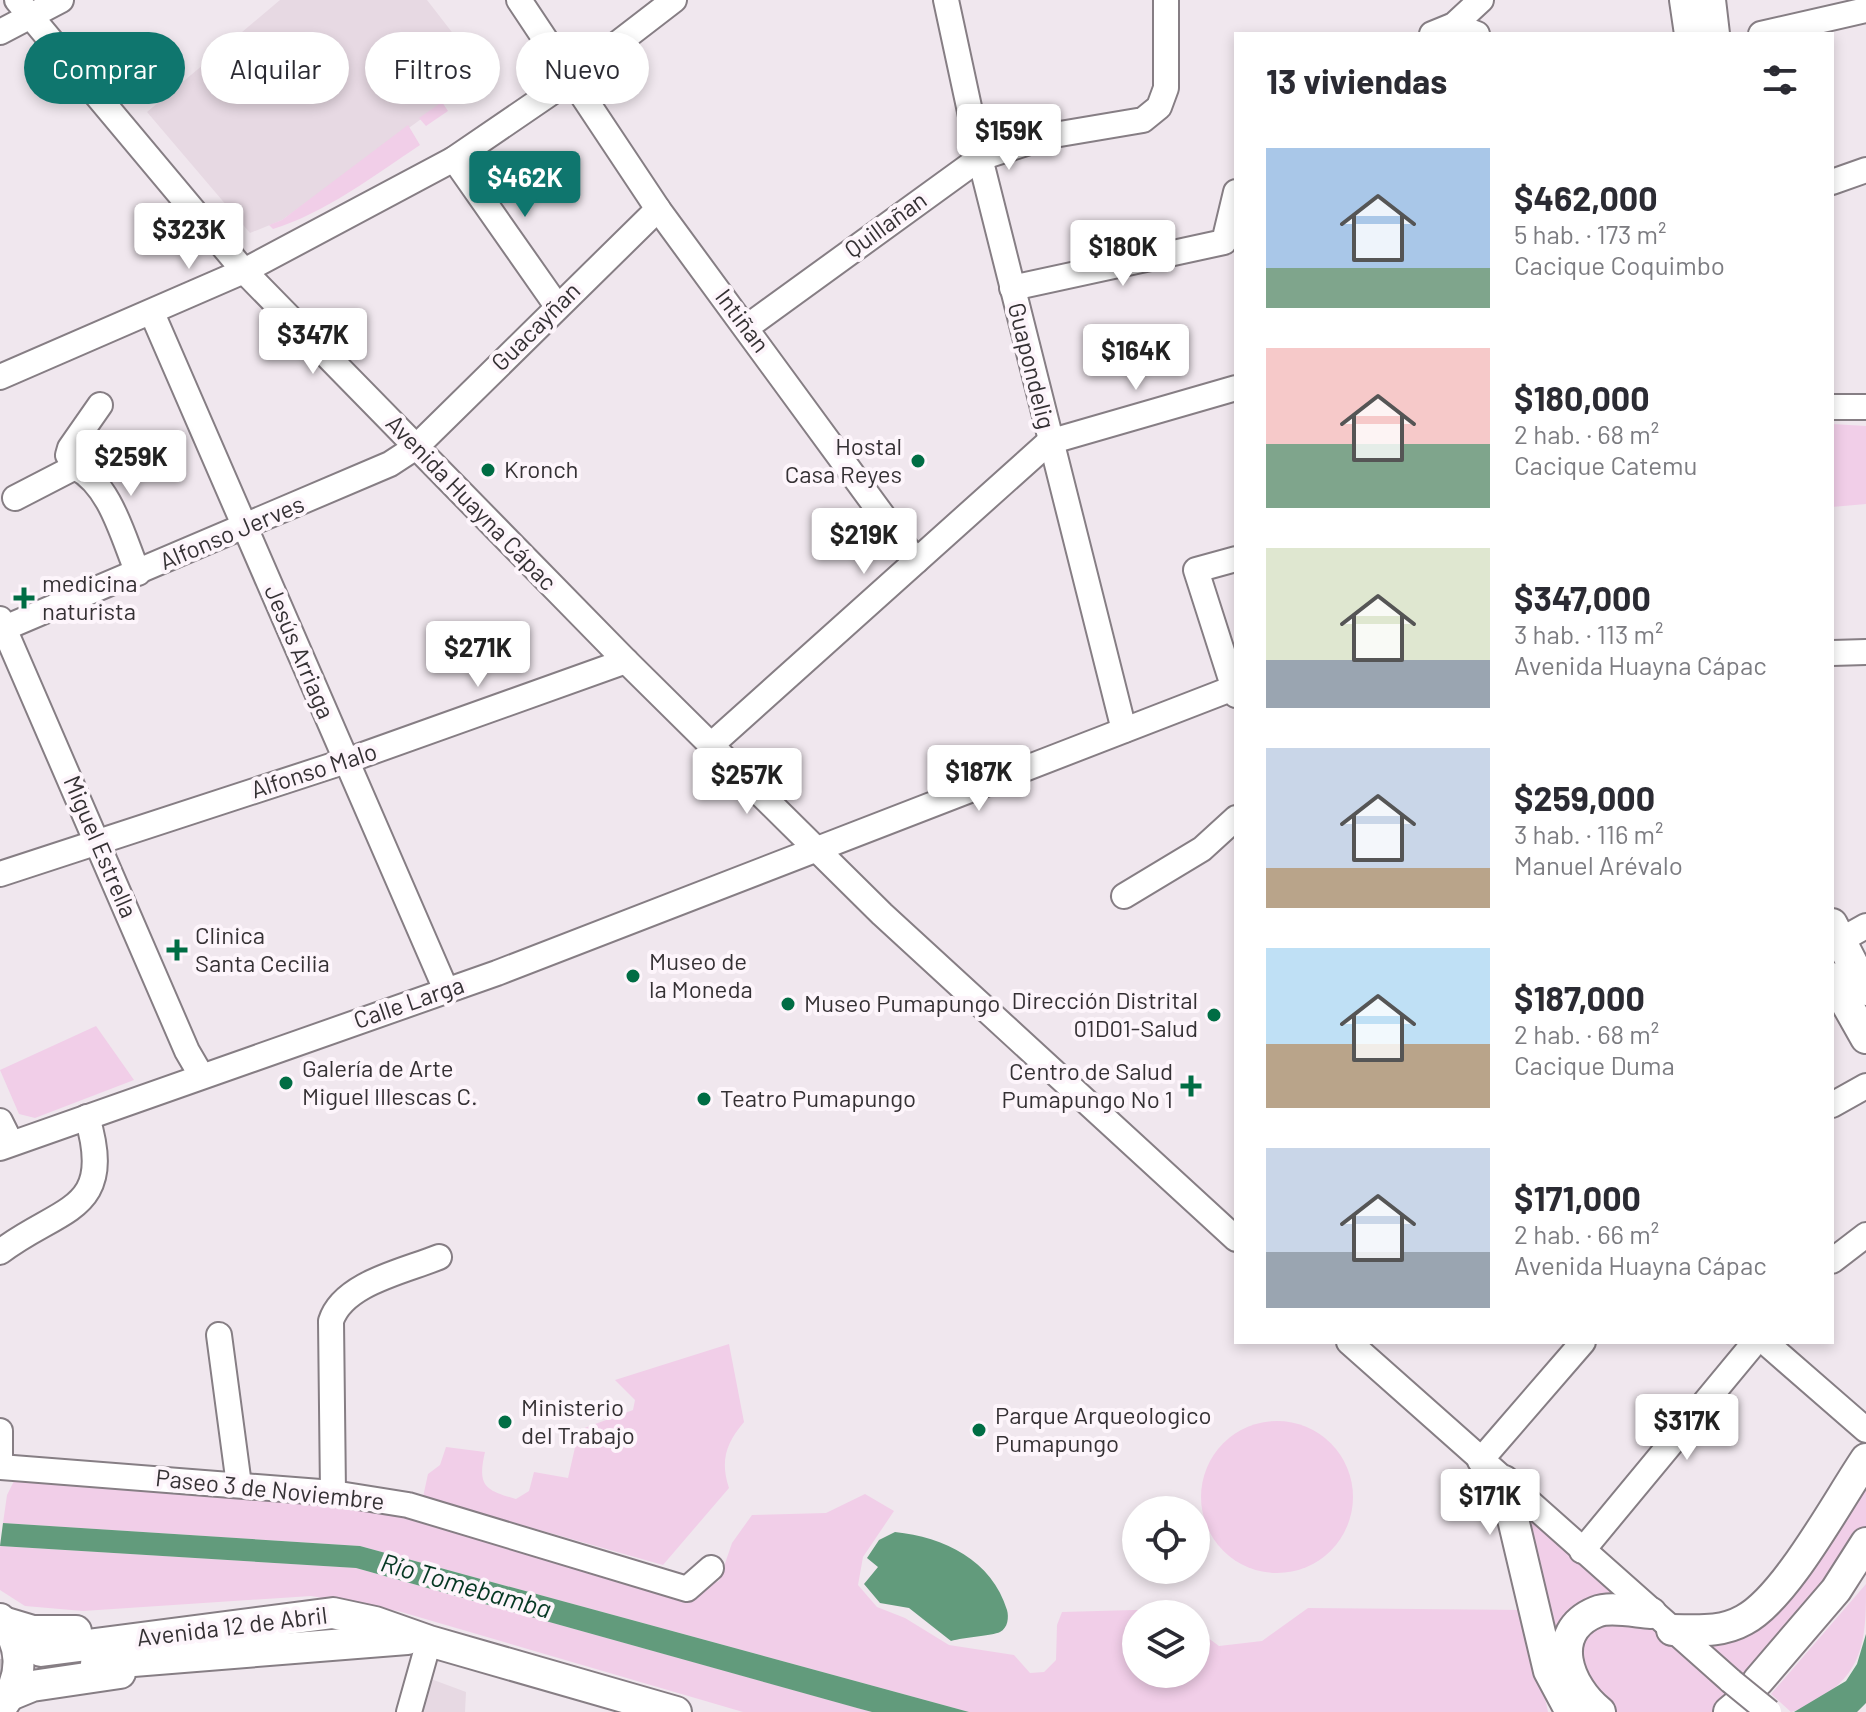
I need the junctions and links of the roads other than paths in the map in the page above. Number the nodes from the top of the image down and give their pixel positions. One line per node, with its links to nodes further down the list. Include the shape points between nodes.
1 (61, 0): 9 (street)
2 (519, 0): 13 (street, Intiñan)
3 (674, 0): 14 (street)
4 (946, 0): 21 (street, Guapondelig)
5 (1166, 0): 21 (street, Quillañan, via 1166,88 1159,107 1143,120 1048,136)
6 (1481, 0): 11 (street)
7 (1685, 0): 16 (main road)
8 (1710, 0): 17 (main road)
9 (24, 9): 12 (street); 27 (street, Avenida Huayna Cápac)
10 (1866, 10): 18 (street)
11 (1443, 29): 15 (street)
12 (0, 32)
13 (542, 32)
14 (632, 32)
15 (1463, 32)
16 (1690, 32)
17 (1714, 32)
18 (1770, 32)
19 (534, 104): 22 (street)
20 (591, 104): 26 (street, Intiñan)
21 (980, 158): 28 (street, Guapondelig); 31 (street, Quillañan)
22 (454, 159): 27 (street); 29 (street)
23 (1866, 170): 24 (street)
24 (1834, 181)
25 (1234, 200): 28 (street, via 1224,242)
26 (658, 209): 29 (street, Guacayñan); 31 (street, Intiñan)
27 (244, 271): 30 (street); 38 (street, Avenida Huayna Cápac)
28 (1012, 288): 37 (street, Guapondelig)
29 (557, 306): 38 (street, Guacayñan)
30 (152, 313): 32 (street); 41 (street, Jesús Arriaga)
31 (747, 327): 43 (street, Intiñan)
32 (0, 377)
33 (1234, 389): 37 (street)
34 (100, 405): 39 (street, via 70,448)
35 (1834, 407): 36 (street)
36 (1866, 407)
37 (1049, 442): 43 (street); 51 (street, Guapondelig)
38 (416, 447): 41 (street, Alfonso Jerves, via 384,467); 48 (street, Avenida Huayna Cápac)
39 (75, 467): 40 (street); 44 (street, via 100,487)
40 (15, 498)
41 (246, 528): 44 (street, Alfonso Jerves); 53 (street, Jesús Arriaga)
42 (1234, 560): 49 (street, via 1196,570)
43 (916, 561): 52 (street)
44 (138, 573): 45 (street, Alfonso Jerves)
45 (1, 626): 55 (street, Miguel Estrella)
46 (1866, 652): 47 (street)
47 (1834, 653)
48 (626, 661): 52 (street, Avenida Huayna Cápac); 53 (street, Alfonso Malo)
49 (1234, 687)
50 (1234, 690): 51 (street, Calle Larga)
51 (1124, 730): 56 (street, Calle Larga)
52 (710, 746): 56 (street, Avenida Huayna Cápac)
53 (346, 761): 55 (street, Alfonso Malo); 62 (street, Jesús Arriaga)
54 (1234, 820): 58 (street, via 1202,849)
55 (98, 842): 57 (street, Alfonso Malo); 65 (street, Miguel Estrella)
56 (816, 851): 62 (street, Calle Larga); 72 (street, Avenida Huayna Cápac)
57 (0, 874)
58 (1124, 896)
59 (1866, 926): 60 (street)
60 (1835, 937): 63 (main road)
61 (1834, 982): 64 (main road)
62 (446, 990): 65 (street, Calle Larga)
63 (1866, 990)
64 (1866, 1038)
65 (201, 1075): 68 (street, Calle Larga)
66 (1866, 1086): 67 (street)
67 (1834, 1104)
68 (87, 1117): 70 (street, Calle Larga); 73 (street, via 97,1170 89,1191 75,1206)
69 (0, 1121): 70 (street)
70 (6, 1146)
71 (1866, 1235): 75 (street)
72 (1234, 1237)
73 (0, 1252)
74 (439, 1257): 89 (street, via 348,1295 335,1308)
75 (1834, 1259)
76 (219, 1335): 88 (street)
77 (1351, 1344): 85 (street)
78 (1581, 1344): 85 (street)
79 (1753, 1344): 91 (street)
80 (1767, 1344): 81 (street)
81 (1866, 1430)
82 (0, 1431): 84 (street)
83 (1866, 1459): 96 (main road, via 1798,1562 1758,1609 1729,1627)
84 (0, 1461)
85 (1480, 1461): 87 (street)
86 (0, 1467): 88 (street, Paseo 3 de Noviembre)
87 (1504, 1481): 91 (street); 103 (main road, via 1549,1671)
88 (239, 1485): 89 (street, Paseo 3 de Noviembre)
89 (333, 1493): 92 (street, Paseo 3 de Noviembre, via 408,1505 687,1589)
90 (1866, 1543): 99 (main road, via 1836,1590)
91 (1582, 1551): 96 (street)
92 (711, 1568)
93 (1866, 1574): 99 (main road, via 1849,1598)
94 (333, 1613): 95 (main road, via 278,1611 86,1631 33,1631); 97 (main road, Avenida 12 de Abril); 98 (main road, Avenida 12 de Abril, via 41,1660)
95 (2, 1620): 100 (main road, via 19,1657 16,1683)
96 (1662, 1622): 99 (street); 104 (main road, via 1599,1610 1576,1625 1566,1641 1565,1658 1572,1678)
97 (424, 1640): 98 (main road, Avenida 12 de Abril); 101 (street); 102 (main road, Avenida 12 de Abril)
98 (325, 1645): 100 (main road, via 68,1679 20,1689)
99 (1748, 1697)
100 (3, 1705)
101 (409, 1712)
102 (676, 1712)
103 (1571, 1712)
104 (1600, 1712)

